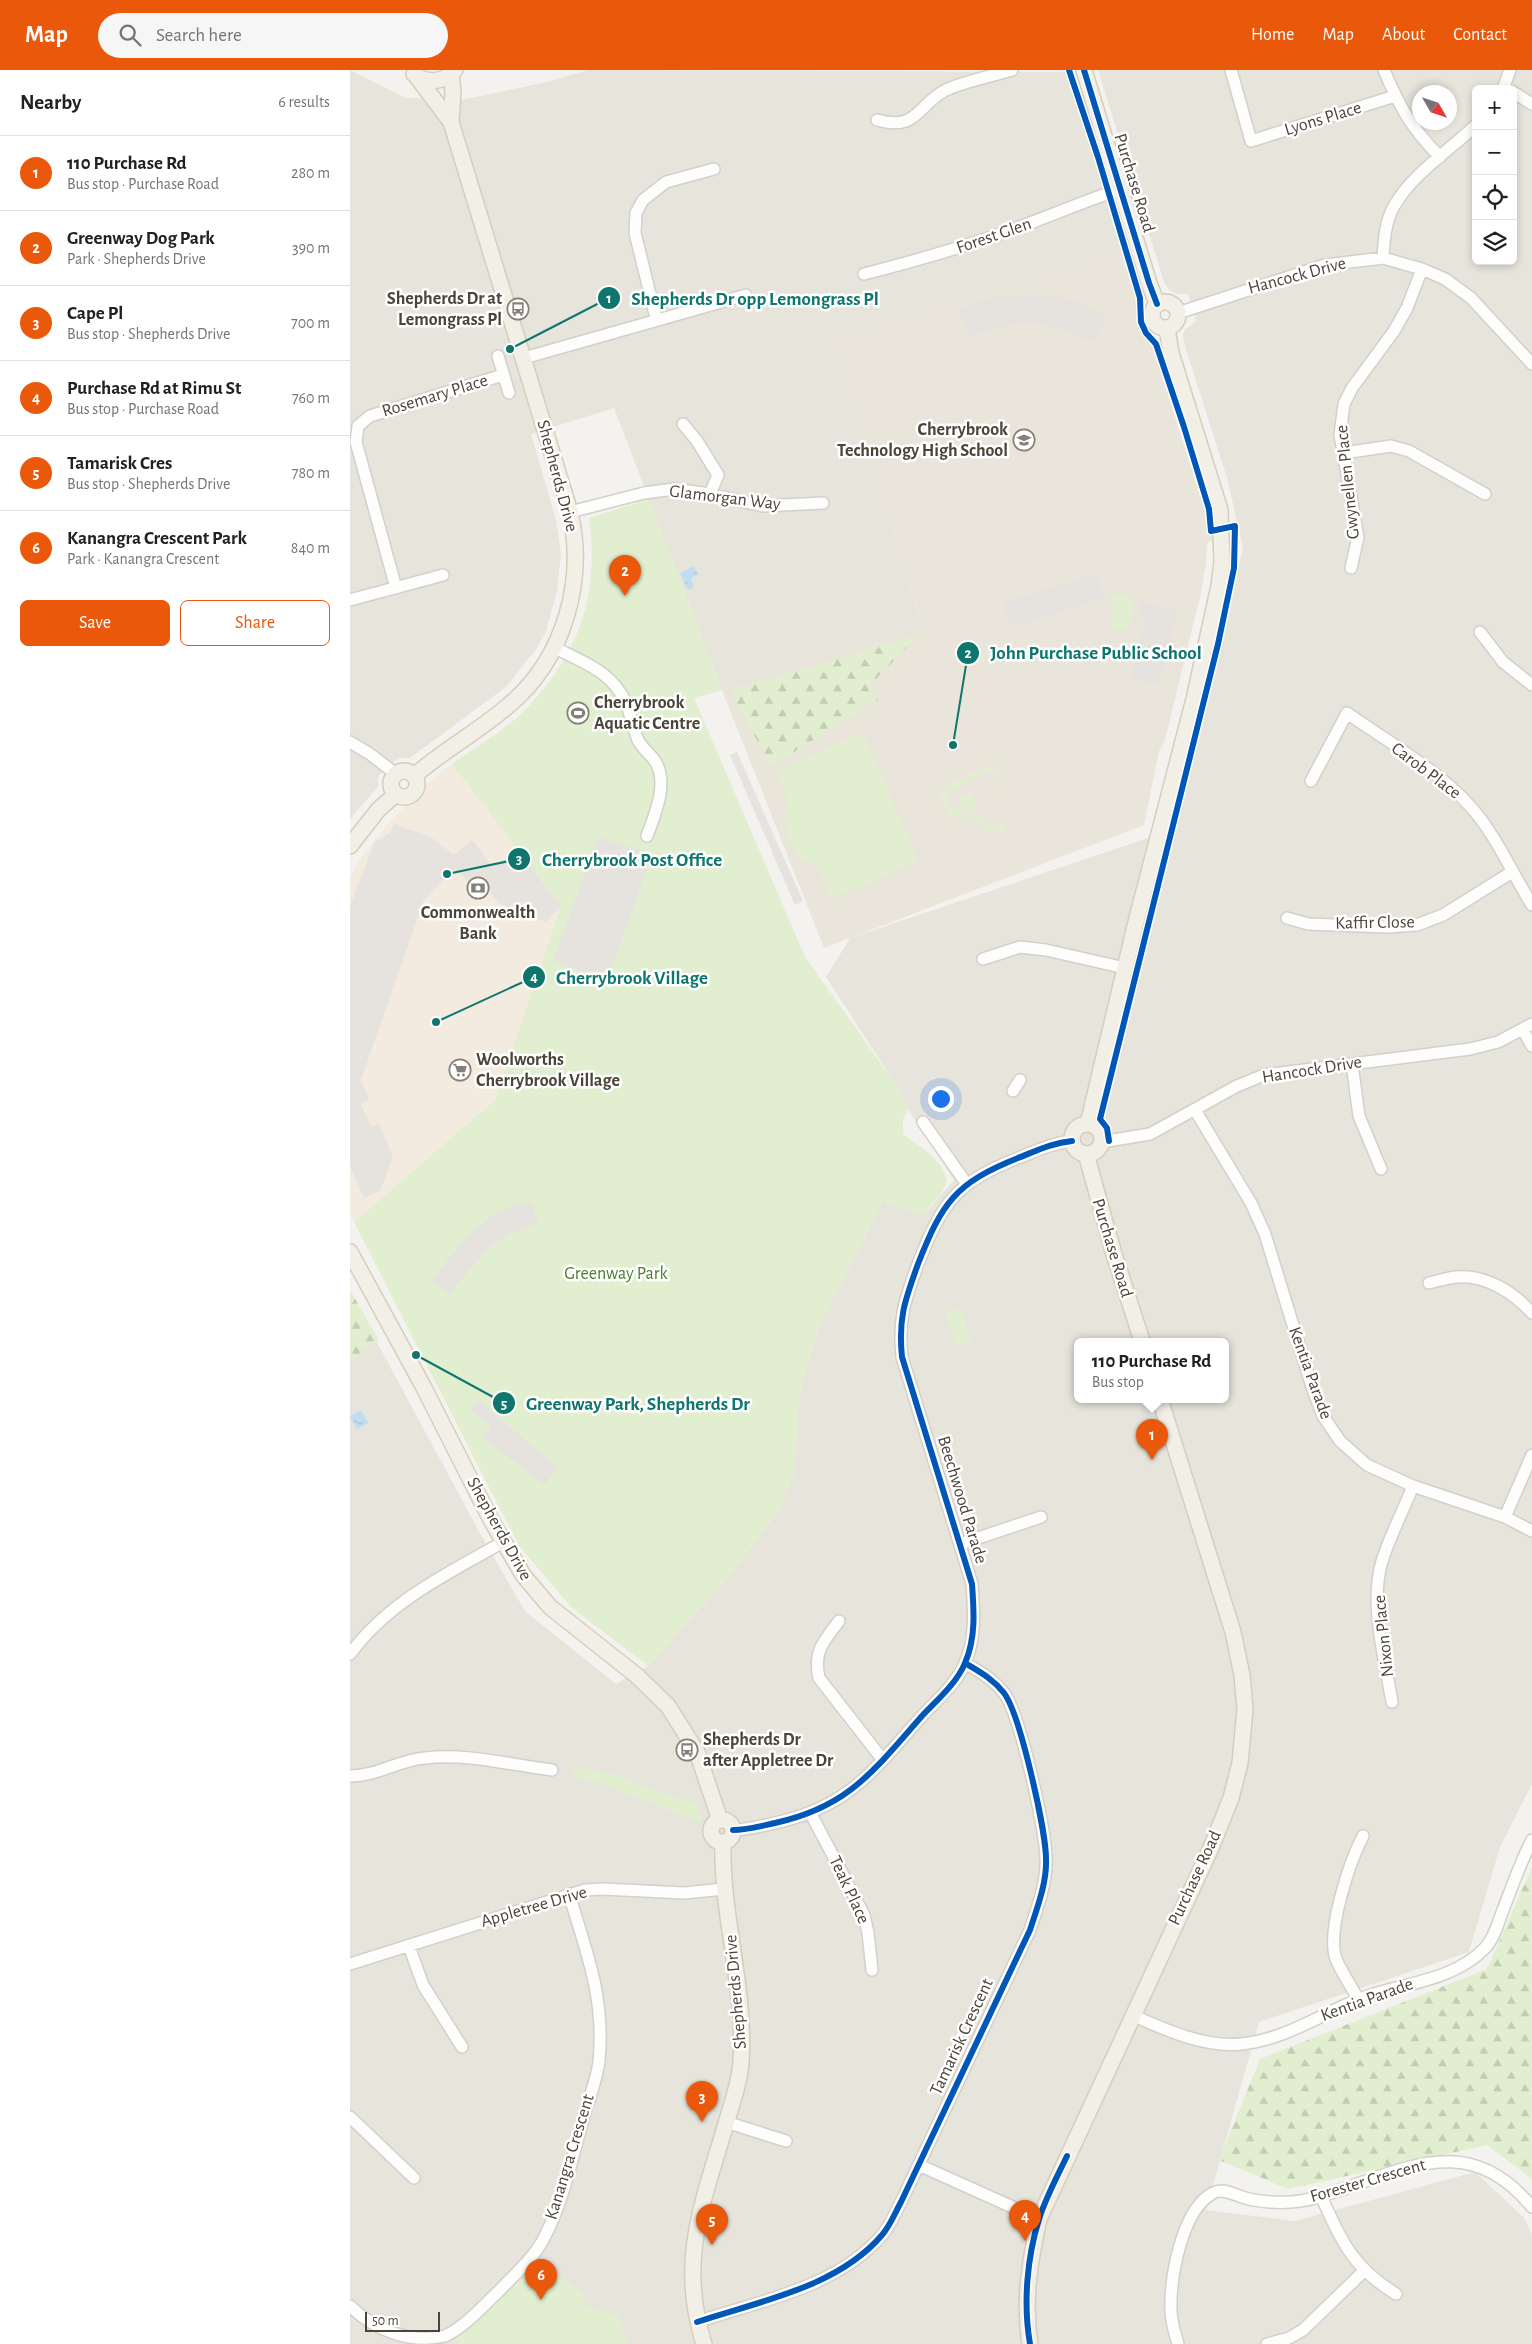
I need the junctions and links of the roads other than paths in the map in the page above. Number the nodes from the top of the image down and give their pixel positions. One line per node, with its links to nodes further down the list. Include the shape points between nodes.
1 (1012, 70): 12 (street, via 944,91 912,119 893,124)
2 (1084, 70): 17 (main road, Purchase Road)
3 (1231, 70): 10 (street, Lyons Place, via 1251,142)
4 (1384, 70): 10 (street)
5 (1510, 70): 8 (street)
6 (412, 72): 7 (main road, via 435,81); 13 (main road, Shepherds Drive)
7 (453, 72): 13 (main road, Shepherds Drive)
8 (1504, 85)
9 (1517, 95): 11 (street)
10 (1395, 96): 15 (street, via 1418,135)
11 (1532, 104)
12 (877, 120)
13 (451, 122): 27 (main road, Shepherds Drive)
14 (1472, 129): 15 (street)
15 (1440, 157): 18 (street, via 1408,186 1393,207 1385,230)
16 (714, 169): 24 (street, via 666,182 643,200 636,213 635,233)
17 (1121, 189): 20 (street, Forest Glen, via 965,246); 22 (main road, Purchase Road)
18 (1383, 258): 19 (street, Hancock Drive); 23 (street, Hancock Drive, via 1325,265)
19 (1422, 269): 28 (street, Hancock Drive, via 1445,279 1471,298); 32 (street, Gwynellen Place, via 1394,331 1344,404 1340,435)
20 (864, 274)
21 (746, 294): 24 (street)
22 (1157, 304): 23 (main road, via 1170,303); 25 (main road, via 1152,311 1152,319 1157,326)
23 (1178, 313): 25 (main road, via 1176,321)
24 (656, 318): 27 (street)
25 (1167, 328): 55 (main road, via 1171,353 1220,510 1222,562 1194,699)
26 (498, 356): 29 (street, Rosemary Place)
27 (524, 358): 36 (main road, Shepherds Drive)
28 (1532, 364)
29 (503, 375): 30 (street, Rosemary Place); 39 (street, Rosemary Place, via 370,416 358,426 356,442)
30 (509, 393)
31 (683, 424): 33 (street, via 718,475)
32 (1344, 453): 34 (street, via 1390,446 1409,451); 37 (street, Gwynellen Place, via 1358,537)
33 (710, 494): 35 (street, Glamorgan Way, via 763,506); 36 (street, Glamorgan Way, via 674,489 644,492)
34 (1485, 494)
35 (823, 503)
36 (570, 512): 42 (main road, Shepherds Drive, via 576,552 574,582)
37 (1351, 568)
38 (443, 574): 39 (street)
39 (396, 588): 40 (street)
40 (350, 600)
41 (1480, 632): 43 (street, via 1503,662)
42 (555, 648): 46 (main road, Shepherds Drive, via 542,669 514,701); 49 (street, via 601,671 625,700 638,740 655,762 659,776 660,793)
43 (1532, 685)
44 (350, 742): 45 (street)
45 (396, 774): 46 (main road, via 405,771); 48 (main road, via 391,784)
46 (414, 776): 48 (main road, via 417,784 414,792 407,796)
47 (1311, 781): 51 (street, Carob Place, via 1347,714 1469,804)
48 (396, 794): 50 (main road, via 378,810)
49 (647, 836)
50 (350, 846)
51 (1512, 872): 52 (street, Carob Place); 53 (street, Kaffir Close, via 1443,915 1417,925 1308,924)
52 (1532, 905)
53 (1287, 918)
54 (983, 959): 55 (street, via 1020,948 1046,950)
55 (1125, 968): 63 (main road)
56 (1528, 1027): 57 (street); 58 (street, Hancock Drive, via 1498,1042 1470,1049)
57 (1532, 1046)
58 (1352, 1064): 61 (street, Hancock Drive, via 1264,1075); 67 (street, via 1359,1116)
59 (1020, 1080): 60 (street)
60 (1013, 1091)
61 (1195, 1110): 65 (street, Hancock Drive, via 1150,1134); 75 (street, Kentia Parade, via 1251,1204 1264,1234 1323,1416 1340,1441 1367,1464)
62 (923, 1122): 68 (street)
63 (1088, 1124): 64 (main road, via 1076,1129); 65 (main road, via 1100,1132)
64 (1072, 1141): 66 (main road, via 1076,1150); 68 (street, Beechwood Parade, via 1054,1143 988,1170)
65 (1101, 1142): 66 (main road, via 1097,1150)
66 (1086, 1154): 72 (main road, Purchase Road)
67 (1381, 1169)
68 (966, 1183): 80 (street, Beechwood Parade, via 943,1209 934,1227 903,1305 900,1334 902,1357)
69 (350, 1252): 79 (main road, Shepherds Drive)
70 (1429, 1283): 71 (street, via 1457,1277 1485,1280 1521,1300)
71 (1532, 1313)
72 (1141, 1338)
73 (1161, 1403): 100 (main road, Purchase Road, via 1233,1632 1245,1709 1240,1763 1231,1798)
74 (1532, 1455): 77 (street)
75 (1413, 1486): 77 (street, Kentia Parade); 84 (street, Nixon Place, via 1382,1563 1378,1598)
76 (1042, 1517): 80 (street)
77 (1505, 1517): 78 (street, Kentia Parade)
78 (1532, 1531)
79 (503, 1542): 82 (street, via 416,1592 373,1627); 89 (main road, Shepherds Drive, via 523,1575 545,1602 641,1679 679,1720 710,1783)
80 (960, 1544): 83 (street, Beechwood Parade, via 972,1584 975,1616)
81 (839, 1621): 85 (street, via 819,1648 816,1664 819,1678)
82 (350, 1654)
83 (965, 1663): 85 (street, Beechwood Parade, via 955,1680); 105 (street, Tamarisk Crescent, via 992,1679 1015,1714 1043,1832 1046,1860 1041,1895 1030,1930)
84 (1392, 1702)
85 (883, 1760): 88 (street, Beechwood Parade, via 848,1793)
86 (552, 1770): 87 (street, via 462,1758 424,1758 365,1776)
87 (350, 1776)
88 (811, 1814): 90 (street, Beechwood Parade); 98 (street, Teak Place, via 864,1915)
89 (720, 1820): 90 (main road, via 730,1823); 93 (main road, via 713,1824 711,1835)
90 (734, 1830): 93 (main road, via 730,1840)
91 (1363, 1836): 99 (street, via 1351,1861 1334,1930 1336,1958)
92 (1532, 1840): 99 (street, Kentia Parade, via 1488,1946 1471,1963)
93 (723, 1843): 94 (main road, Shepherds Drive)
94 (724, 1889): 95 (street, Appletree Drive, via 684,1893 602,1889); 103 (main road, Shepherds Drive, via 742,2046 738,2081)
95 (569, 1894): 96 (street, Appletree Drive); 112 (street, Kanangra Crescent, via 597,1988 602,2024 600,2054 556,2214 543,2240 525,2264 483,2306 461,2327 444,2337 424,2341 402,2340 381,2332)
96 (409, 1946): 97 (street, Appletree Drive); 101 (street, via 423,1985)
97 (350, 1964)
98 (872, 1970)
99 (1358, 2000): 100 (street, Kentia Parade, via 1280,2036 1239,2045 1199,2041)
100 (1132, 2015): 109 (main road, Purchase Road)
101 (462, 2047)
102 (350, 2117): 106 (street)
103 (726, 2122): 104 (street); 113 (main road, Shepherds Drive, via 693,2249 692,2279)
104 (786, 2141)
105 (919, 2165): 109 (street); 113 (street, Tamarisk Crescent, via 883,2234 860,2258 804,2288)
106 (414, 2178)
107 (1322, 2196): 108 (street, Forester Crescent, via 1414,2164 1457,2162 1495,2175); 110 (street, via 1340,2238); 116 (street, Forester Crescent, via 1273,2202 1221,2191 1212,2193 1200,2204 1177,2254 1171,2287 1170,2313)
108 (1532, 2207)
109 (1039, 2219): 115 (main road, Purchase Road, via 1028,2280)
110 (1364, 2271): 111 (street); 117 (street, via 1303,2330)
111 (1396, 2294)
112 (350, 2306)
113 (697, 2322): 114 (main road, Shepherds Drive)
114 (704, 2344)
115 (1029, 2344)
116 (1178, 2344)
117 (1267, 2344)

